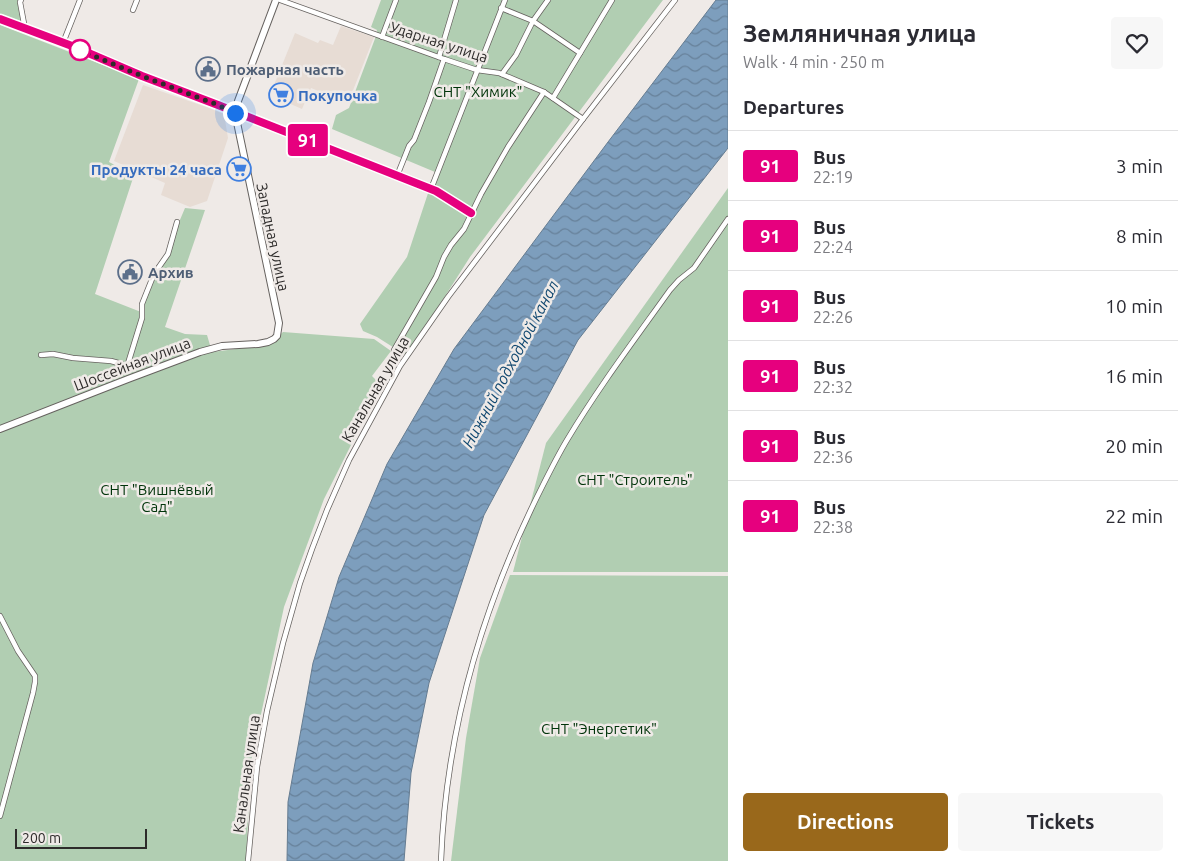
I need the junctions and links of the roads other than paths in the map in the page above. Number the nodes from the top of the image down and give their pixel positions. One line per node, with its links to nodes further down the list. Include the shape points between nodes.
1 (21, 0): 16 (street)
2 (80, 0): 18 (street)
3 (137, 0): 13 (street)
4 (276, 0): 26 (street)
5 (280, 0): 17 (street, Ударная улица)
6 (396, 0): 17 (street)
7 (456, 0): 20 (street)
8 (505, 0): 12 (street)
9 (548, 0): 15 (street)
10 (612, 0): 19 (street)
11 (675, 0): 27 (street, Канальная улица)
12 (501, 8): 15 (street); 22 (street)
13 (132, 10)
14 (0, 19): 16 (street)
15 (533, 21): 19 (street); 23 (street)
16 (25, 29): 18 (street)
17 (382, 36): 20 (street, Ударная улица)
18 (63, 44): 26 (street)
19 (580, 53): 25 (street)
20 (439, 57): 21 (street, Ударная улица)
21 (444, 59): 22 (street, Ударная улица); 28 (street, via 430,102)
22 (478, 70): 23 (street, Ударная улица); 29 (street)
23 (502, 74): 24 (street, Ударная улица)
24 (544, 92): 25 (street, Ударная улица); 30 (street)
25 (553, 98): 27 (street, Ударная улица)
26 (235, 113): 28 (street); 33 (street, Западная улица, via 279,322)
27 (583, 119): 41 (street, Канальная улица, via 448,297 400,366 345,469 303,571 283,642 257,767)
28 (397, 176): 29 (street)
29 (431, 189): 30 (street)
30 (471, 213): 34 (street)
31 (728, 219): 42 (street, via 694,268 670,290 599,389 566,441 520,532 486,617 468,680 449,774)
32 (177, 222): 36 (street, via 168,254 154,274 142,304 142,318)
33 (276, 336): 37 (street, Шоссейная улица, via 264,343 222,346 200,352)
34 (394, 350)
35 (41, 355): 36 (street, via 111,361 122,364)
36 (126, 370): 37 (street)
37 (128, 378): 38 (street, Шоссейная улица)
38 (0, 429)
39 (0, 616): 40 (street, via 36,679)
40 (0, 816)
41 (248, 861)
42 (441, 861)

